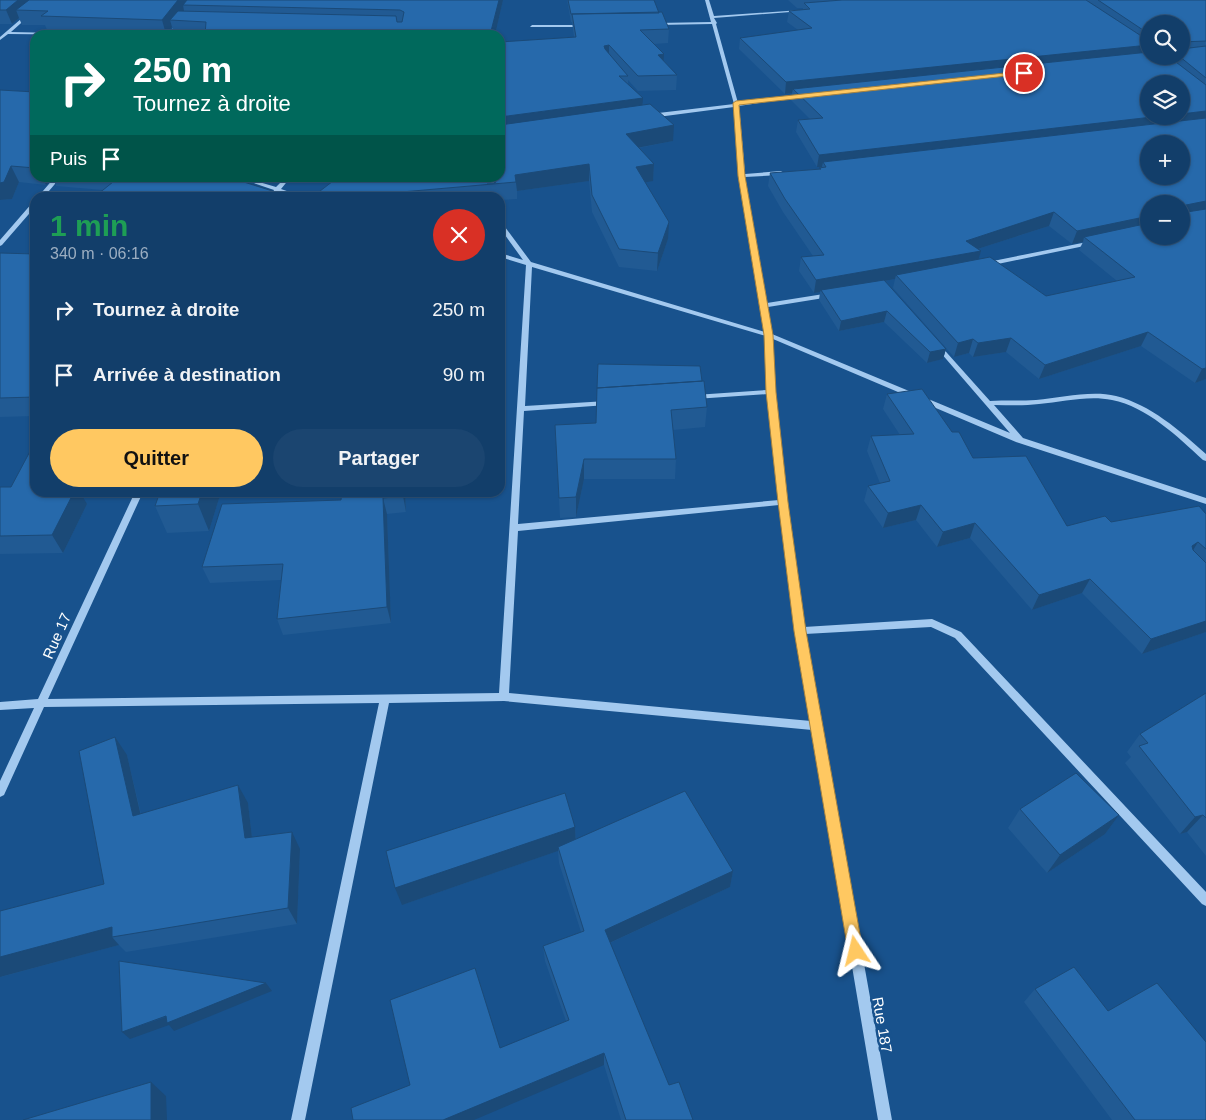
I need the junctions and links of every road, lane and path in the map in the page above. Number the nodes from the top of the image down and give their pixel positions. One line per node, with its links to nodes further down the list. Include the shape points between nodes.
1 (45, 0): 13 (street)
2 (707, 0): 5 (street, Rue 187)
3 (812, 10): 5 (street)
4 (186, 14): 6 (street)
5 (713, 17): 8 (street, Rue 187)
6 (180, 22): 7 (street); 12 (street)
7 (190, 22)
8 (714, 23): 9 (street); 17 (street, Rue 187)
9 (647, 24)
10 (532, 26): 11 (street)
11 (589, 26)
12 (174, 30)
13 (7, 33): 14 (street); 15 (street)
14 (30, 33)
15 (0, 39)
16 (805, 96): 17 (street)
17 (736, 103): 19 (street); 22 (street, Rue 187)
18 (648, 108): 19 (street)
19 (654, 115): 20 (street)
20 (644, 117)
21 (790, 173): 22 (street)
22 (742, 176): 37 (street, Rue 187)
23 (54, 182): 27 (street)
24 (254, 182): 26 (street)
25 (284, 182): 26 (street)
26 (277, 190): 28 (street)
27 (45, 192)
28 (284, 192)
29 (30, 209): 32 (street)
30 (505, 231): 34 (street)
31 (1099, 241): 35 (street)
32 (0, 244)
33 (505, 257): 34 (street)
34 (529, 264): 38 (street); 44 (street)
35 (977, 267)
36 (837, 293): 37 (street)
37 (763, 306): 38 (street, Rue 187)
38 (768, 335): 40 (street, Rue 187); 45 (street)
39 (930, 337): 43 (street)
40 (771, 392): 41 (street); 49 (street, Rue 187)
41 (684, 398)
42 (617, 402): 44 (street)
43 (989, 403): 45 (street); 46 (street, via 1093,396 1115,398 1140,407)
44 (520, 409): 50 (street)
45 (1020, 440): 48 (street)
46 (1205, 455)
47 (137, 497): 54 (street, Rue 17)
48 (1206, 501)
49 (783, 502): 50 (street); 51 (street, Rue 187)
50 (513, 528): 52 (street)
51 (800, 631): 56 (street, Rue 187); 58 (street, via 932,623 958,635)
52 (504, 697): 53 (street); 56 (street)
53 (384, 700): 54 (street); 59 (street)
54 (43, 703): 55 (street); 57 (street, Rue 17)
55 (0, 706)
56 (816, 726): 60 (street, Rue 187)
57 (0, 792)
58 (1206, 900)
59 (298, 1120)
60 (885, 1120)

